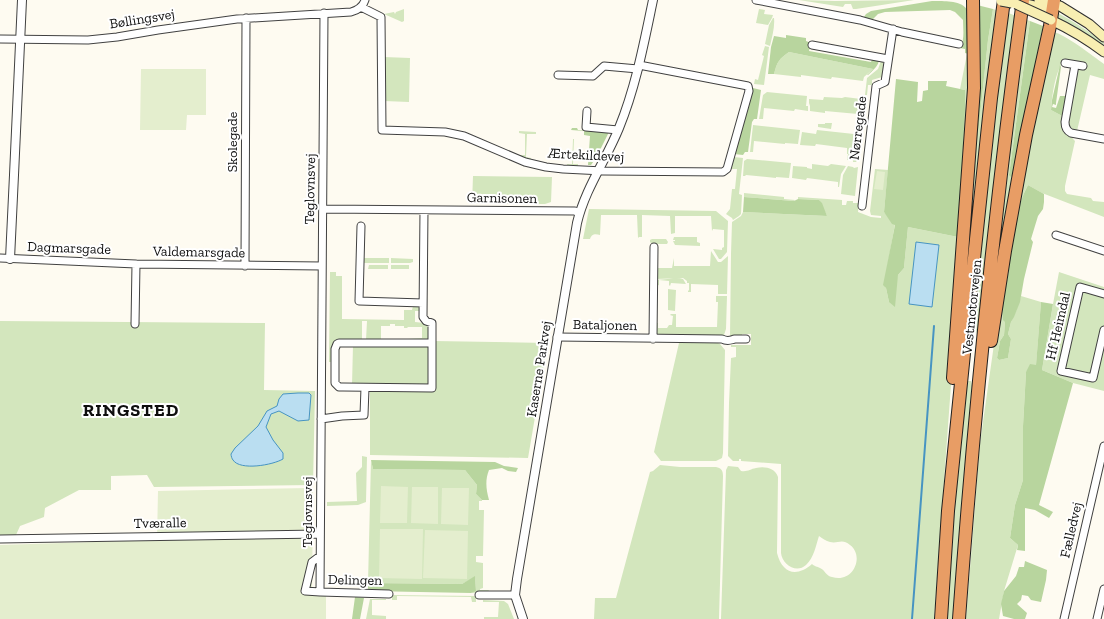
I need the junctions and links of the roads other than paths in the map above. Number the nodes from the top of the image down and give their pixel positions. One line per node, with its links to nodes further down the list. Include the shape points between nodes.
1 (22, 0): 17 (street)
2 (653, 0): 23 (street, Kaserne Parkvej)
3 (756, 0): 14 (street)
4 (999, 0): 8 (main road, bridge)
5 (1004, 0): 58 (highway, Vestmotorvejen, via 966,324)
6 (1039, 0): 10 (main road)
7 (972, 2): 58 (highway, via 974,88 945,486)
8 (1020, 2): 10 (main road, via 1046,10 1050,10); 13 (main road, bridge); 56 (highway, Vestmotorvejen)
9 (363, 3): 11 (street, Bøllingsvej, via 359,9 351,12); 26 (street, Bøllingsvej, via 381,17)
10 (1053, 4): 13 (highway); 15 (main road, via 1076,15)
11 (324, 13): 12 (street, Bøllingsvej); 31 (street, Teglovnsvej)
12 (246, 18): 17 (street, Bøllingsvej, via 88,40); 41 (street, Skolegade)
13 (1051, 20): 20 (main road, via 1070,29); 56 (highway, via 1026,135 987,368)
14 (894, 29): 18 (street); 21 (street, Nørregade)
15 (1104, 37)
16 (0, 39): 17 (street, Bøllingsvej)
17 (20, 39): 39 (street)
18 (960, 44)
19 (812, 45): 21 (street)
20 (1104, 52)
21 (888, 60): 30 (street, Nørregade, via 885,82 876,86)
22 (1065, 63): 28 (street, via 1079,65 1065,122 1068,132)
23 (638, 67): 24 (street, via 604,66 593,76); 27 (street, Kaserne Parkvej); 29 (street, Ærtekildevej, via 748,86 749,91 727,169 723,172)
24 (558, 75)
25 (587, 111): 27 (street, via 586,127)
26 (382, 130): 29 (street, Ærtekildevej, via 445,132 464,136 525,162 546,167)
27 (618, 130): 29 (street, Kaserne Parkvej)
28 (1104, 139)
29 (598, 171): 33 (street, Kaserne Parkvej)
30 (862, 206)
31 (323, 209): 32 (street, Garnisonen); 42 (street, Teglovnsvej)
32 (424, 210): 33 (street, Garnisonen); 44 (street)
33 (580, 213): 47 (street, Kaserne Parkvej)
34 (361, 226): 44 (street, via 359,301)
35 (1056, 235): 37 (street)
36 (654, 247): 48 (street, Bataljonen)
37 (1104, 251)
38 (0, 258): 39 (street, Dagmarsgade)
39 (10, 259): 40 (street, Dagmarsgade)
40 (136, 264): 41 (street, Valdemarsgade); 45 (street, Valdemarsgade)
41 (244, 266): 42 (street, Valdemarsgade)
42 (322, 266): 52 (street, Teglovnsvej)
43 (1104, 294): 50 (street, Hf Heimdal, via 1080,287 1061,371 1092,378)
44 (423, 303): 51 (street, via 423,317 432,323)
45 (135, 324)
46 (1104, 330): 50 (street, Hf Heimdal)
47 (557, 337): 48 (street, Bataljonen); 66 (street, Kaserne Parkvej)
48 (652, 339): 49 (street, Bataljonen)
49 (746, 339)
50 (1103, 339)
51 (432, 343): 53 (street, via 341,342 336,346); 54 (street, via 432,388)
52 (321, 365): 53 (street); 55 (street, Teglovnsvej)
53 (335, 365): 54 (street, via 337,385)
54 (365, 388): 55 (street, via 364,415)
55 (321, 419): 59 (street, Teglovnsvej)
56 (974, 426): 69 (highway, Vestmotorvejen)
57 (1104, 446): 70 (street, Fælledvej)
58 (948, 511): 68 (highway, Vestmotorvejen)
59 (320, 534): 60 (street, Tværalle); 61 (street, Teglovnsvej)
60 (0, 539)
61 (320, 556): 63 (street, Teglovnsvej); 63 (street, Teglovnsvej, via 312,562 305,592)
62 (1104, 589): 71 (street)
63 (320, 592): 64 (street, Delingen)
64 (389, 594)
65 (480, 595): 66 (street)
66 (515, 595): 67 (street, Kaserne Parkvej)
67 (523, 619)
68 (941, 619)
69 (959, 619)
70 (1064, 619)
71 (1097, 619)

